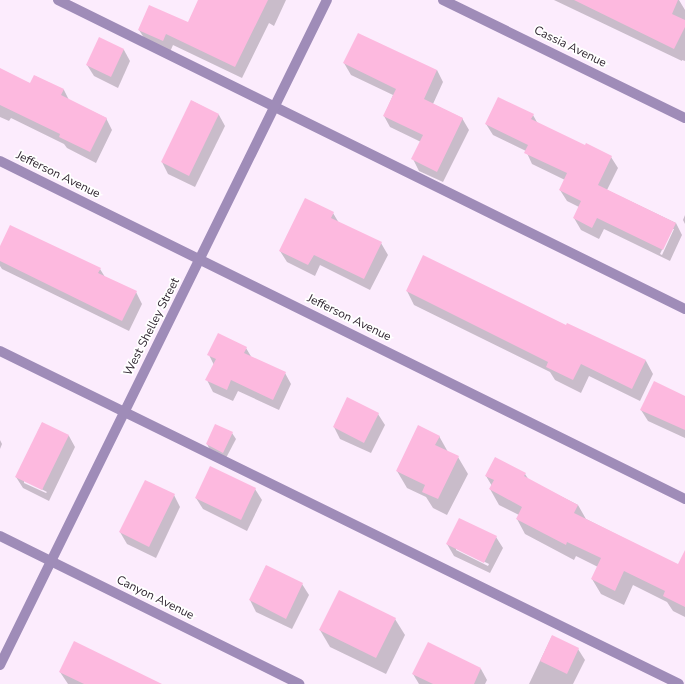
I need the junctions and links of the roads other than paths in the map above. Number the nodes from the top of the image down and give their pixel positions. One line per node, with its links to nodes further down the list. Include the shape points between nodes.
1 (58, 0): 4 (street)
2 (327, 0): 4 (street, West Shelley Street)
3 (443, 0): 5 (street, Cassia Avenue)
4 (274, 107): 7 (street, West Shelley Street); 8 (street)
5 (685, 118)
6 (0, 161): 7 (street, Jefferson Avenue)
7 (201, 259): 10 (street, West Shelley Street); 11 (street, Jefferson Avenue)
8 (685, 309)
9 (0, 351): 10 (street)
10 (124, 412): 13 (street, West Shelley Street); 16 (street)
11 (685, 498)
12 (0, 536): 13 (street, Canyon Avenue)
13 (51, 562): 14 (street, West Shelley Street); 15 (street, Canyon Avenue)
14 (0, 665)
15 (299, 684)
16 (679, 684)

